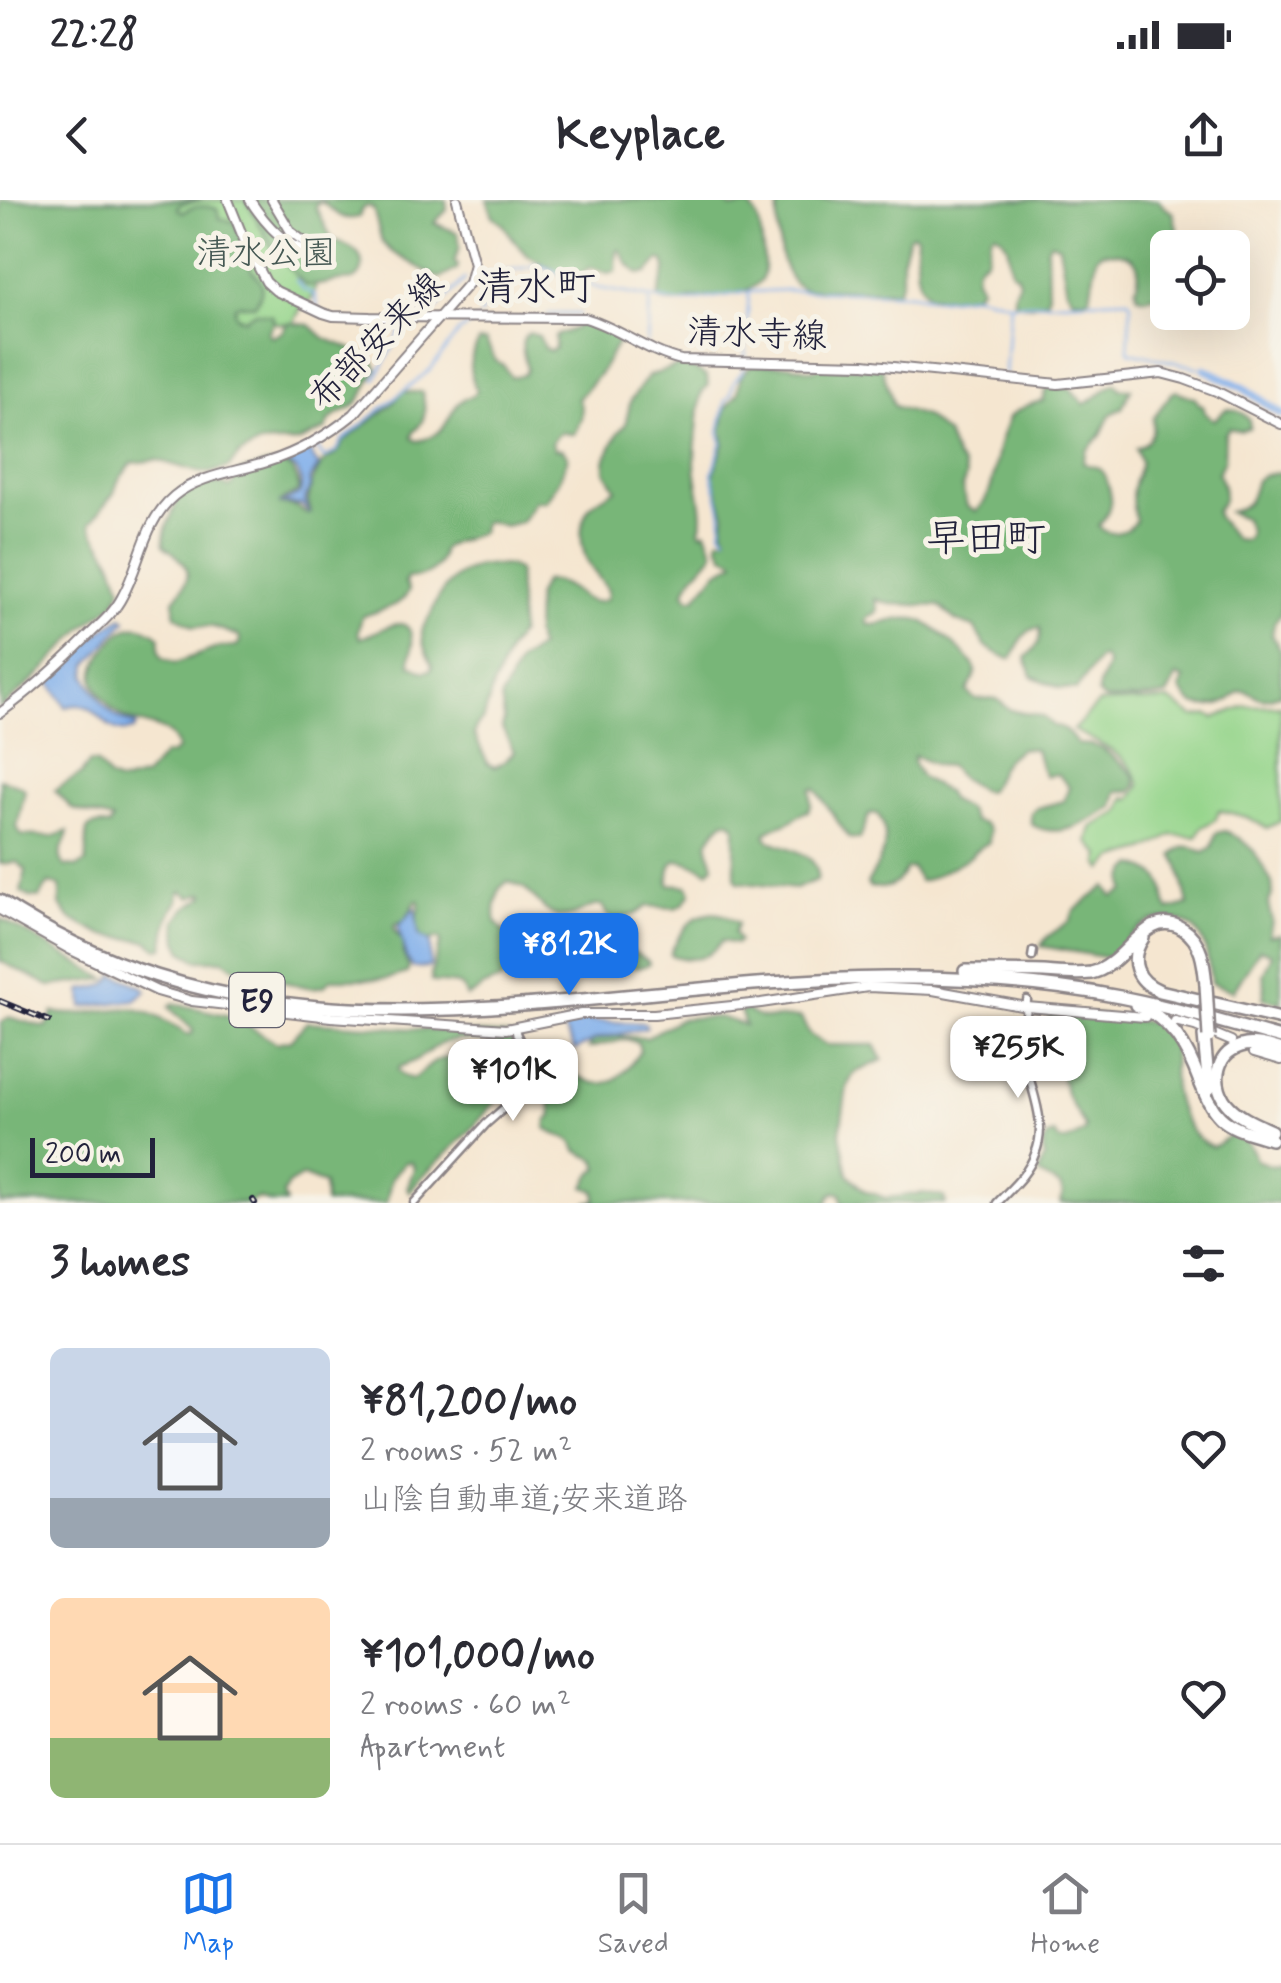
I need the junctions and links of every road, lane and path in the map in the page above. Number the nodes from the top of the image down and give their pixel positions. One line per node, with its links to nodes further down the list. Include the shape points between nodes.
1 (228, 200): 5 (main road, 清水寺線, via 266,282 276,290 333,316)
2 (250, 200): 3 (main road, via 277,234 310,252)
3 (272, 200)
4 (456, 200): 5 (main road, 布部安来線, via 474,264 469,282)
5 (439, 316): 6 (main road, 清水寺線, via 585,318 681,360 864,364 1058,384 1160,373); 7 (main road, 布部安来線, via 338,426 293,452 191,484 170,500 152,524 116,606 39,685)
6 (1281, 424)
7 (0, 713)
8 (0, 901): 10 (highway, E9, via 99,954 162,977 294,1006 448,1011)
9 (0, 910): 17 (main road, via 122,975 192,1000 331,1018)
10 (846, 978): 11 (highway, via 1088,974 1109,966 1147,929 1167,924 1198,944); 12 (highway, E9, via 978,979)
11 (1203, 984): 15 (highway, via 1186,936 1165,928 1142,938 1136,970 1150,986); 23 (highway, bridge, via 1207,1079 1215,1103 1236,1123)
12 (1108, 994): 18 (highway, E9); 23 (highway, via 1172,1028 1221,1118)
13 (1027, 1004): 14 (main road); 17 (main road, via 868,987 638,1016 581,1014); 25 (street, via 1026,1060 1040,1137 1030,1164)
14 (1145, 1016)
15 (1281, 1018)
16 (1175, 1021): 19 (main road)
17 (515, 1028): 24 (street, via 537,1064 537,1080)
18 (1281, 1036)
19 (1231, 1041)
20 (1281, 1051): 23 (highway, via 1243,1045 1225,1056 1217,1076 1230,1107)
21 (1254, 1052): 22 (main road)
22 (1281, 1060)
23 (1276, 1137)
24 (414, 1203)
25 (997, 1203)

